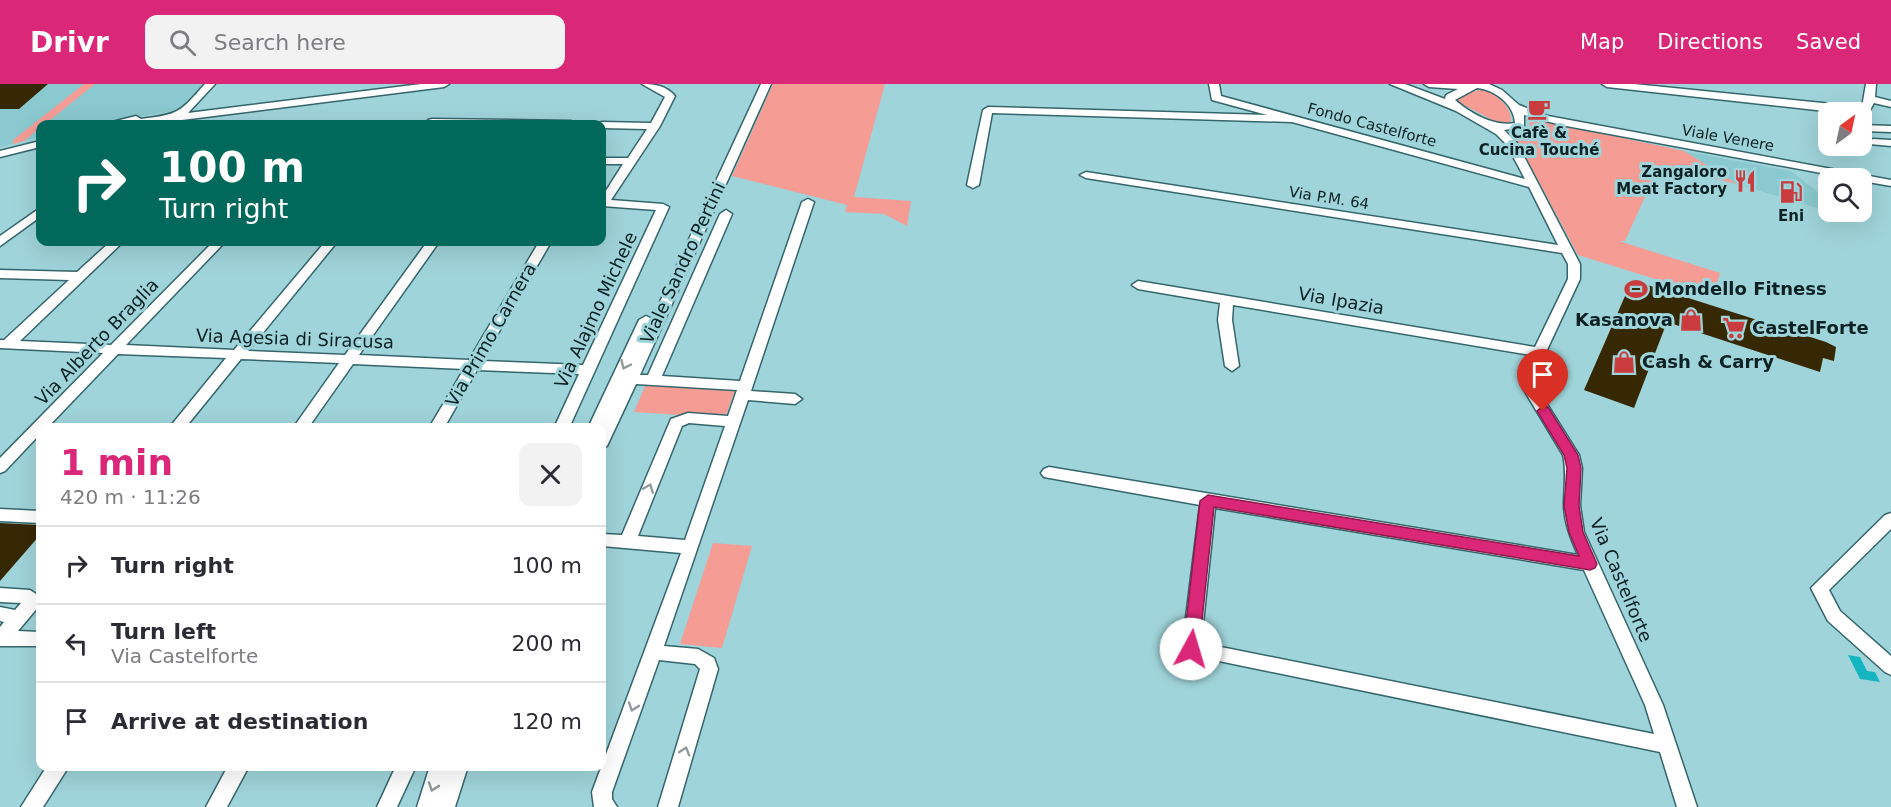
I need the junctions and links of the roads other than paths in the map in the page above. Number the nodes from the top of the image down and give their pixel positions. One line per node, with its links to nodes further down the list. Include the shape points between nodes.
1 (210, 84): 21 (street)
2 (407, 84): 21 (street)
3 (444, 84): 21 (street)
4 (647, 84): 30 (street, via 670,96)
5 (757, 84): 78 (street, Viale Sandro Pertini, one-way to 78)
6 (765, 84): 68 (street, Viale Sandro Pertini)
7 (1214, 84): 22 (street, Fondo Castelforte, via 1216,98)
8 (1395, 84): 20 (street)
9 (1429, 84): 13 (street)
10 (1607, 84): 15 (street)
11 (1719, 84): 16 (street)
12 (1871, 84): 17 (street)
13 (1472, 85): 14 (street); 20 (street, via 1450,99)
14 (1492, 86): 19 (street)
15 (1671, 87): 16 (street)
16 (1723, 96): 17 (street, via 1865,110)
17 (1869, 99): 18 (street)
18 (1891, 104)
19 (1514, 107): 27 (street, Viale Venere); 29 (street)
20 (1462, 110): 23 (street)
21 (181, 115): 24 (street); 25 (street); 26 (street)
22 (1292, 119): 42 (street, via 988,110); 43 (street, Fondo Castelforte)
23 (1480, 119): 29 (street, Viale Venere, via 1498,127); 35 (street, Via Castelforte)
24 (141, 120)
25 (152, 120)
26 (173, 120)
27 (1561, 121): 29 (street, Viale Venere, via 1532,118); 41 (street, Viale Venere)
28 (606, 125): 30 (street)
29 (1518, 125): 35 (street, via 1510,135)
30 (655, 126): 39 (street)
31 (1872, 128): 32 (street)
32 (1891, 129)
33 (1873, 142): 36 (street)
34 (36, 143): 37 (street)
35 (1512, 143): 43 (street, Via Castelforte)
36 (1891, 143)
37 (0, 152)
38 (606, 161): 39 (street)
39 (631, 161): 44 (street)
40 (1086, 175): 55 (street, Via P.M. 64)
41 (1891, 183)
42 (973, 185)
43 (1534, 185): 55 (street, Via Castelforte)
44 (606, 197)
45 (808, 202): 70 (street)
46 (606, 203): 67 (street, Via Alajmo Michele, via 663,207)
47 (726, 214): 69 (street)
48 (36, 215): 49 (street)
49 (0, 242)
50 (113, 246): 57 (street)
51 (215, 246): 61 (street, Via Alberto Braglia)
52 (328, 246): 63 (street)
53 (430, 246): 64 (street)
54 (543, 246): 65 (street, Via Primo Carnera)
55 (1568, 250): 62 (street, Via Castelforte, via 1574,279)
56 (0, 274): 57 (street)
57 (79, 276): 60 (street)
58 (1138, 285): 59 (street, Via Ipazia)
59 (1227, 300): 62 (street, Via Ipazia); 66 (street, via 1225,320)
60 (4, 345): 61 (street, Via Agesia di Siracusa)
61 (116, 350): 63 (street, Via Agesia di Siracusa); 73 (street, Via Alberto Braglia)
62 (1539, 352): 90 (street, Via Castelforte, via 1528,385 1571,455 1576,532)
63 (237, 355): 64 (street, Via Agesia di Siracusa); 74 (street)
64 (348, 360): 65 (street, Via Agesia di Siracusa); 75 (street)
65 (473, 365): 67 (street, Via Agesia di Siracusa); 76 (street, Via Primo Carnera)
66 (1232, 366)
67 (588, 370): 77 (street, Via Alajmo Michele)
68 (630, 379): 69 (street); 80 (street, Viale Sandro Pertini)
69 (653, 380): 70 (street)
70 (745, 391): 71 (street); 72 (street)
71 (795, 399)
72 (734, 422): 88 (street, one-way to 72, via 676,423 688,418); 89 (street)
73 (44, 423)
74 (180, 423)
75 (304, 423)
76 (439, 423)
77 (563, 423)
78 (597, 423)
79 (36, 431): 81 (street, Via Alberto Braglia)
80 (606, 433)
81 (0, 467)
82 (1049, 473): 83 (street)
83 (1208, 501): 90 (street); 98 (street, via 1191,649)
84 (0, 515): 85 (street)
85 (36, 517)
86 (1891, 519): 97 (street, via 1820,588 1834,616)
87 (606, 540): 88 (street)
88 (627, 543): 89 (street)
89 (691, 547): 96 (street)
90 (1590, 564): 98 (street, Via Castelforte, via 1654,705)
91 (0, 595): 93 (street, via 30,597 33,601)
92 (0, 614): 93 (street)
93 (18, 618): 94 (street)
94 (0, 638): 95 (street)
95 (36, 639)
96 (652, 652): 109 (street, one-way to 109, via 602,792); 110 (street, one-way to 96, via 709,669 708,663 698,657)
97 (1891, 667)
98 (1667, 745): 111 (street, Via Castelforte)
99 (55, 771): 104 (street)
100 (236, 771): 105 (street)
101 (404, 771): 106 (street)
102 (438, 771): 107 (street, one-way to 107)
103 (456, 771): 108 (street)
104 (30, 807)
105 (216, 807)
106 (387, 807)
107 (427, 807)
108 (445, 807)
109 (606, 807)
110 (668, 807)
111 (1687, 807)

